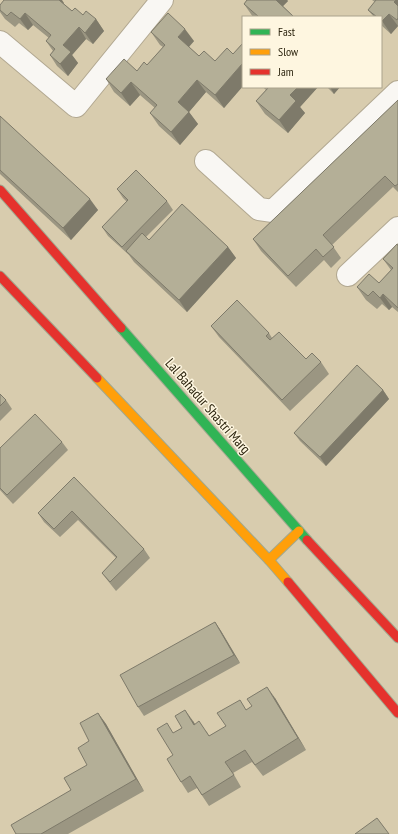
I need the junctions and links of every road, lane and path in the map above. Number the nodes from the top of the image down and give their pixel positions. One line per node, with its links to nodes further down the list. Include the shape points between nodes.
1 (162, 0): 2 (street, via 76,106)
2 (0, 42)
3 (398, 92): 4 (street, via 273,211 259,210)
4 (206, 161)
5 (0, 190): 9 (main road, Lal Bahadur Shastri Marg)
6 (398, 228): 8 (street)
7 (0, 276): 10 (main road)
8 (348, 276)
9 (299, 531): 10 (main road); 11 (main road, Lal Bahadur Shastri Marg)
10 (269, 560): 12 (main road)
11 (398, 638)
12 (398, 713)

